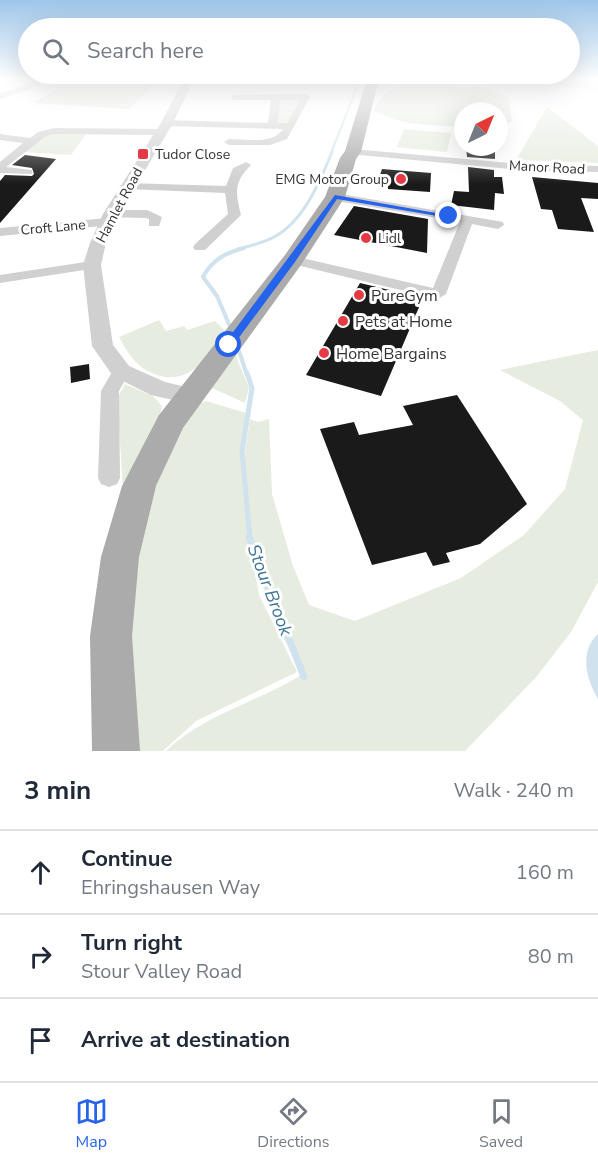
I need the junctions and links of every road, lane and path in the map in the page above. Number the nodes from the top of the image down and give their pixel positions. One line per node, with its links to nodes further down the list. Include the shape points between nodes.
1 (171, 114): 7 (street, Hamlet Road)
2 (274, 114): 5 (street)
3 (297, 114): 6 (street)
4 (363, 114): 11 (main road)
5 (273, 125): 6 (street); 7 (street)
6 (290, 126): 10 (street, via 283,137 270,142)
7 (164, 128): 9 (street, via 54,131); 16 (street, Hamlet Road)
8 (0, 137): 9 (street)
9 (32, 141): 13 (street)
10 (229, 142)
11 (353, 152): 14 (street, Manor Road); 18 (main road)
12 (246, 165): 17 (street, via 237,170)
13 (0, 167): 15 (street, via 4,171)
14 (598, 169)
15 (28, 172)
16 (126, 186): 17 (street); 19 (street, Hamlet Road)
17 (231, 189): 24 (street, via 235,215)
18 (335, 197): 20 (street); 25 (main road)
19 (109, 218): 21 (street, Croft Lane, via 147,214 156,217); 23 (street, Croft Lane); 26 (street, Hamlet Road)
20 (468, 219): 22 (street); 25 (street, via 438,294)
21 (154, 223)
22 (498, 225)
23 (0, 232)
24 (200, 247)
25 (292, 260): 29 (main road)
26 (92, 265): 27 (street); 28 (street, Hamlet Road, via 103,346)
27 (0, 279)
28 (121, 371): 29 (street, Hamlet Road, via 159,389); 30 (street, via 110,391)
29 (190, 396): 31 (main road, via 170,423 139,486 120,557 111,636)
30 (109, 478)
31 (116, 751)

